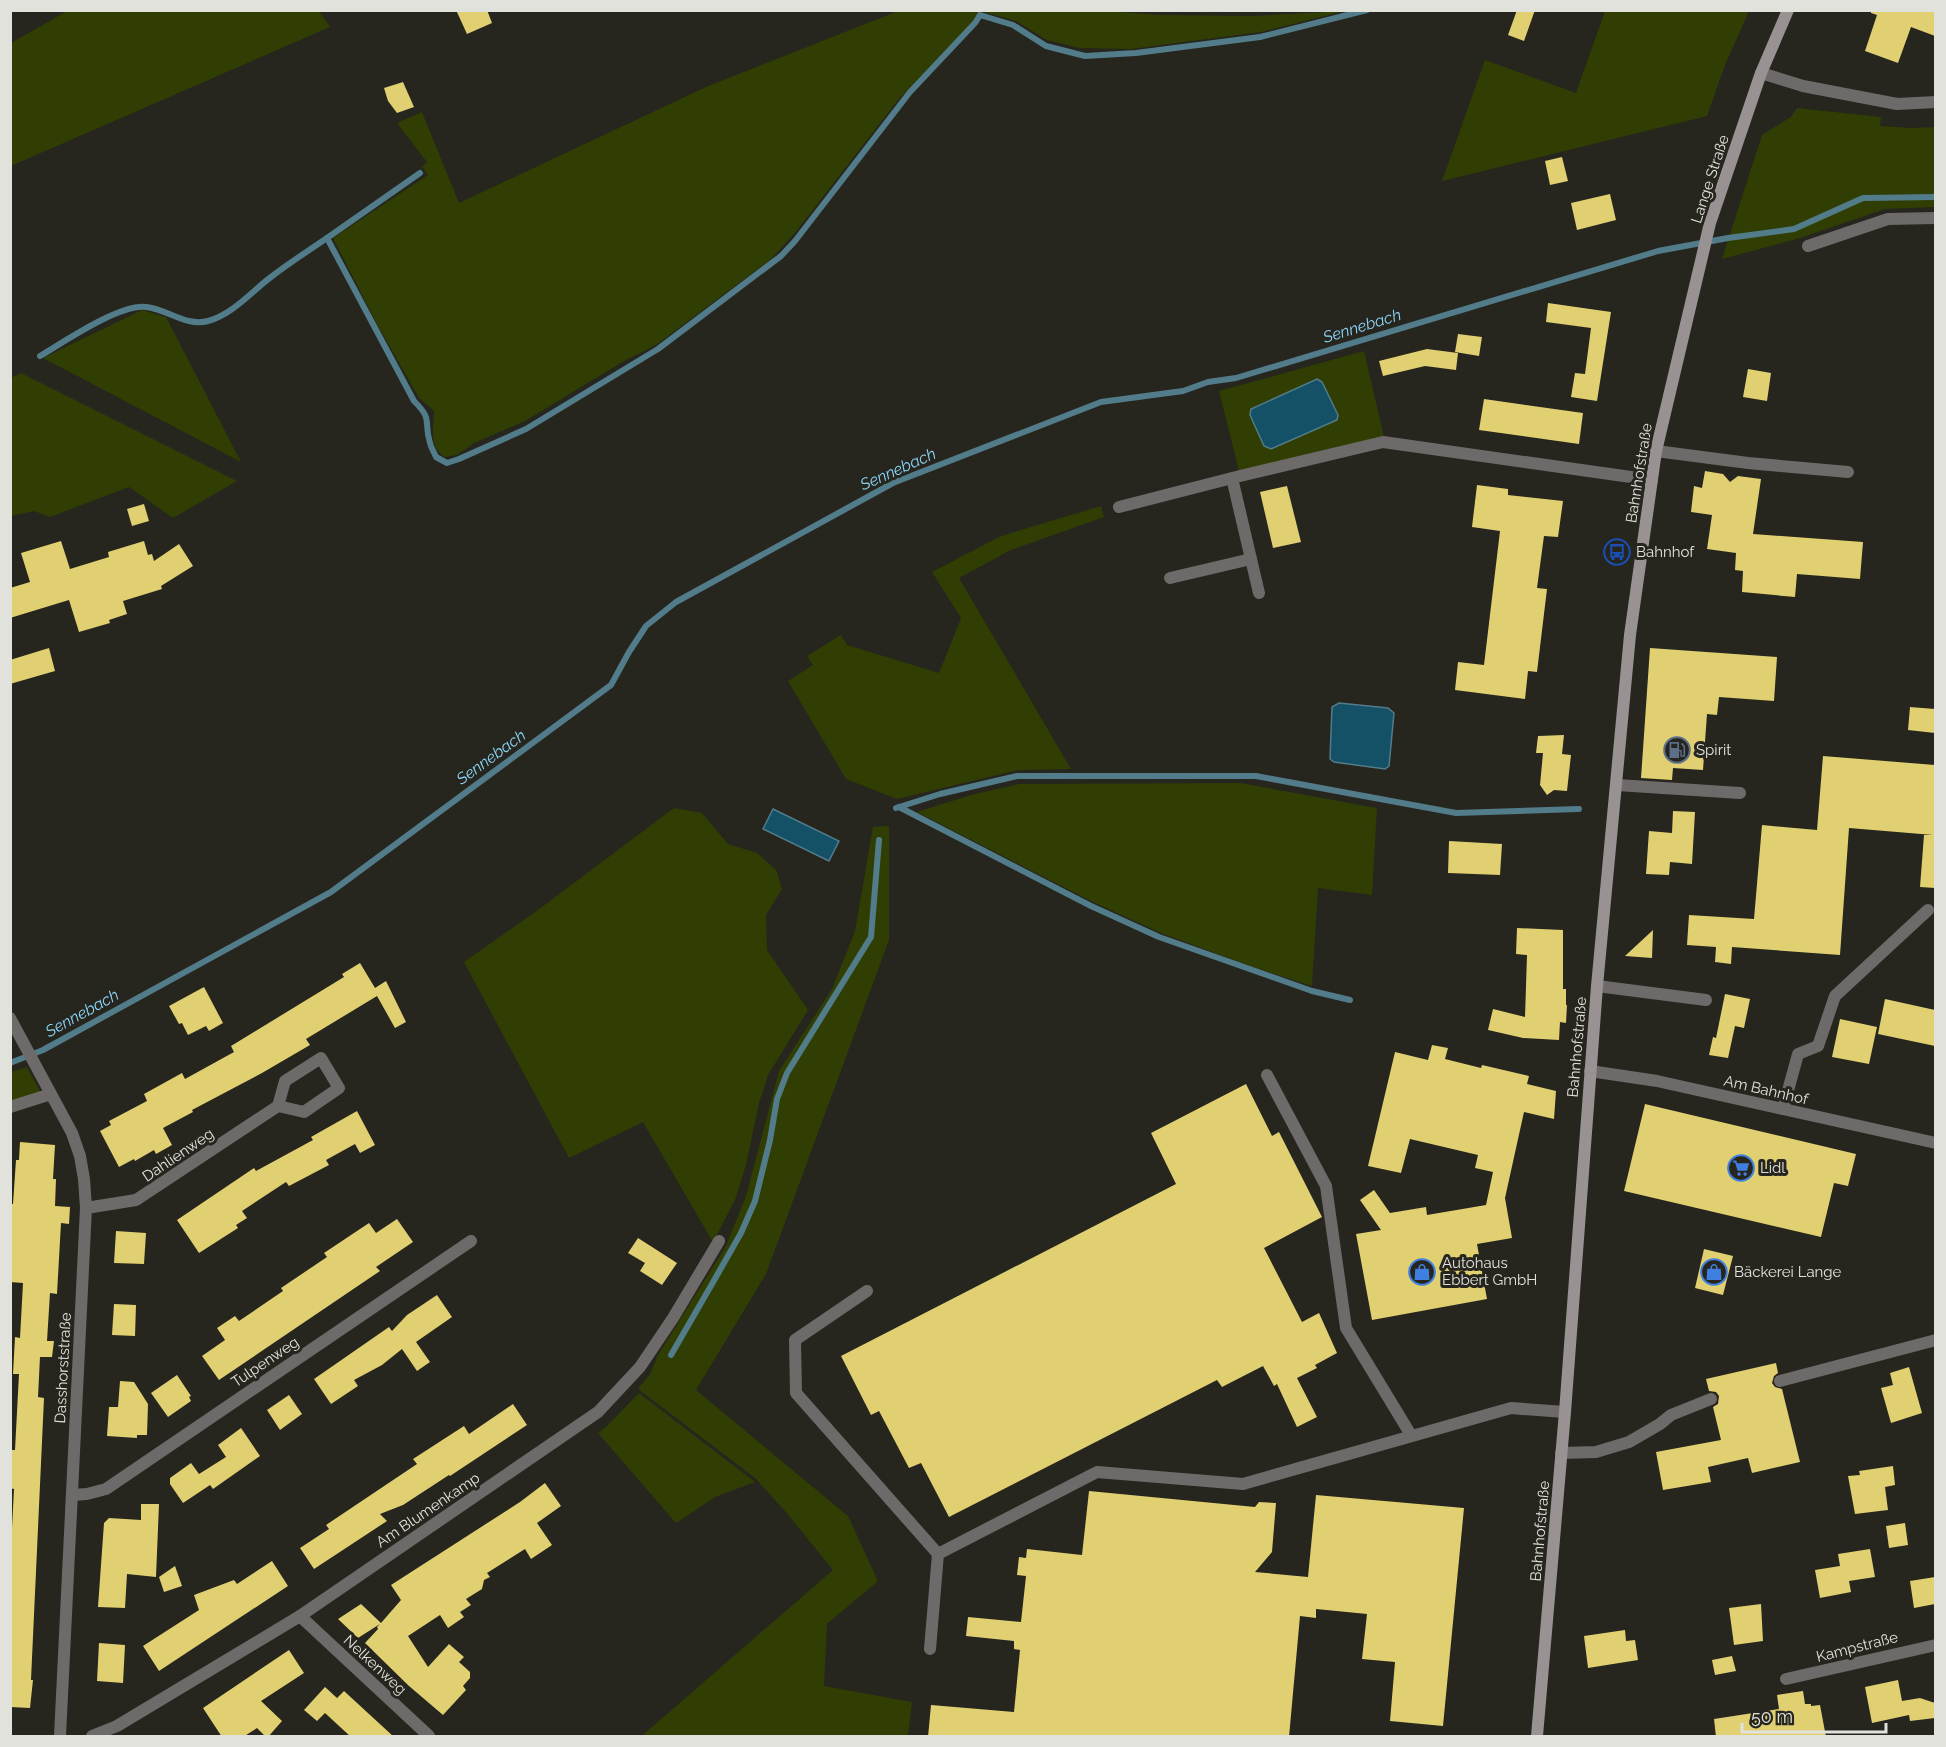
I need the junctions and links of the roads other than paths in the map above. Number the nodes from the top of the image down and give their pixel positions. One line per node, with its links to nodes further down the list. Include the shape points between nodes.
1 (1788, 10): 2 (main road, Lange Straße)
2 (1761, 73): 3 (street, via 1803,86 1897,104); 6 (main road, Lange Straße, via 1710,223)
3 (1935, 102)
4 (1935, 218): 5 (street, via 1888,219)
5 (1808, 246)
6 (1676, 363): 7 (main road, Bahnhofstraße)
7 (1656, 451): 8 (street); 10 (main road, Bahnhofstraße)
8 (1848, 472)
9 (1232, 478): 10 (street, via 1383,442); 11 (street); 12 (street)
10 (1652, 480): 15 (main road, Bahnhofstraße, via 1630,634)
11 (1119, 507)
12 (1251, 559): 13 (street); 14 (street)
13 (1170, 579)
14 (1259, 593)
15 (1617, 785): 16 (street); 18 (main road, Bahnhofstraße)
16 (1740, 793)
17 (1928, 910): 26 (street, via 1835,996 1818,1046 1798,1054)
18 (1597, 986): 19 (street); 21 (main road, Bahnhofstraße)
19 (1706, 1000)
20 (10, 1018): 23 (street, Dasshorststraße)
21 (1590, 1071): 26 (street, Am Bahnhof, via 1657,1081); 35 (main road, Bahnhofstraße)
22 (1268, 1075): 36 (street, via 1326,1186 1346,1328)
23 (51, 1094): 25 (street); 28 (street, Dasshorststraße, via 80,1156)
24 (278, 1106): 24 (street, via 304,1112 339,1088 321,1058 285,1081); 28 (street, Dahlienweg, via 136,1200)
25 (10, 1107)
26 (1783, 1109): 27 (street, Am Bahnhof)
27 (1935, 1143)
28 (86, 1208): 38 (street, Dasshorststraße)
29 (471, 1240): 38 (street, Tulpenweg, via 106,1489)
30 (720, 1240): 40 (street, Am Blumenkamp, via 640,1367 598,1412)
31 (867, 1291): 39 (street, via 795,1340 796,1393)
32 (1935, 1340): 33 (street)
33 (1780, 1381)
34 (1711, 1399): 37 (street, via 1671,1415 1629,1442 1596,1452)
35 (1565, 1412): 36 (street, via 1511,1408); 37 (main road, Bahnhofstraße)
36 (1412, 1435): 39 (street, via 1243,1484 1097,1472)
37 (1561, 1453): 47 (main road, Bahnhofstraße)
38 (72, 1495): 44 (street, Dasshorststraße)
39 (938, 1554): 42 (street)
40 (300, 1616): 45 (street, Am Blumenkamp, via 117,1726); 46 (street, Nelkenweg)
41 (1935, 1645): 43 (street, Kampstraße)
42 (930, 1649)
43 (1786, 1679)
44 (60, 1737)
45 (92, 1737)
46 (429, 1737)
47 (1537, 1737)

